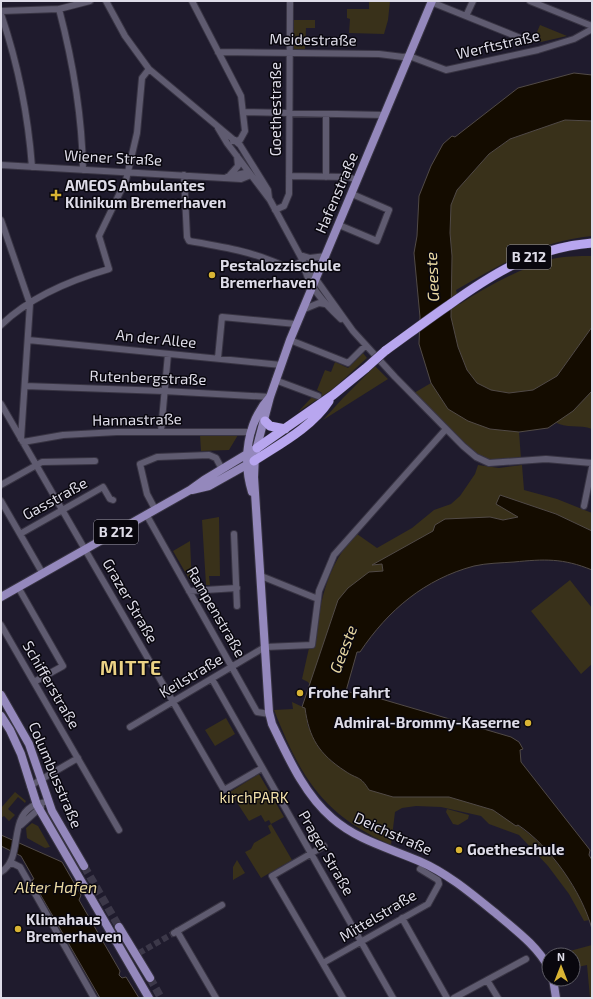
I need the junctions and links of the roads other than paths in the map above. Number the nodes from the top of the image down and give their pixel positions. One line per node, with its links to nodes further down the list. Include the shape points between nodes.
1 (90, 1): 9 (street)
2 (106, 1): 19 (street, via 125,36)
3 (192, 1): 16 (street)
4 (290, 1): 17 (street, Goethestraße)
5 (473, 1): 12 (street)
6 (530, 1): 10 (street)
7 (549, 1): 10 (street)
8 (431, 2): 12 (street); 18 (main road, Hafenstraße)
9 (59, 8): 11 (street); 31 (street, via 78,90)
10 (546, 8): 13 (street)
11 (1, 12): 30 (street, via 24,101)
12 (466, 16): 15 (street)
13 (592, 26)
14 (592, 29): 18 (street, Werftstraße, via 574,39 538,50 446,70)
15 (528, 41)
16 (218, 52): 17 (street, Meidestraße); 20 (street, via 241,96)
17 (290, 53): 18 (street, Meidestraße); 21 (street, Goethestraße)
18 (409, 56): 23 (main road, Hafenstraße)
19 (149, 68): 24 (street); 32 (street, via 142,78 137,133)
20 (244, 112): 21 (street); 26 (street, via 245,131 240,140)
21 (289, 113): 22 (street); 35 (street, Goethestraße)
22 (326, 114): 23 (street); 37 (street)
23 (384, 115): 38 (main road, Hafenstraße)
24 (218, 128): 25 (street); 26 (street)
25 (225, 140): 26 (street); 27 (street)
26 (235, 141): 28 (street)
27 (237, 156): 34 (street); 36 (street, via 238,166)
28 (252, 164): 34 (street); 39 (street)
29 (1, 165): 30 (street, Wiener Straße)
30 (32, 167): 31 (street, Wiener Straße)
31 (84, 170): 32 (street, Wiener Straße)
32 (128, 172): 33 (street, Wiener Straße); 49 (street, via 99,236 109,269 62,285)
33 (184, 175): 36 (street, Wiener Straße); 47 (street, via 189,241 234,248 288,268)
34 (251, 175): 36 (street, Wiener Straße, via 245,173); 39 (street); 41 (street)
35 (289, 176): 37 (street); 42 (street, Goethestraße, via 289,198 284,206)
36 (227, 177)
37 (326, 177): 38 (street, via 348,177)
38 (358, 180): 40 (main road, Hafenstraße)
39 (263, 182): 41 (street)
40 (352, 194): 44 (main road, Hafenstraße); 44 (street, via 389,210 377,241)
41 (270, 200): 42 (street)
42 (276, 210): 47 (street)
43 (1, 220): 49 (street)
44 (339, 225): 46 (main road, Hafenstraße)
45 (592, 243): 64 (highway, B 212, bridge, via 563,247 528,257 491,276 396,343)
46 (326, 256): 47 (street); 48 (main road, Hafenstraße)
47 (301, 258): 48 (street)
48 (314, 283): 50 (street); 51 (main road, Hafenstraße); 54 (street)
49 (30, 304): 53 (street); 55 (street)
50 (325, 304): 51 (street, via 319,303); 54 (street)
51 (302, 310): 52 (main road, Hafenstraße)
52 (296, 324): 56 (main road, Hafenstraße); 59 (street, via 222,317)
53 (1, 325)
54 (353, 331): 57 (street)
55 (28, 340): 58 (street, An der Allee); 62 (street)
56 (290, 340): 57 (street, via 348,363); 60 (main road, Hafenstraße)
57 (365, 346): 70 (street)
58 (168, 354): 59 (street, An der Allee); 63 (street)
59 (218, 358): 60 (street, An der Allee)
60 (281, 365): 61 (main road, Hafenstraße)
61 (275, 380): 65 (street); 66 (main road, Hafenstraße)
62 (25, 386): 63 (street, Rutenbergstraße); 73 (street)
63 (164, 391): 66 (street, Rutenbergstraße); 71 (street)
64 (333, 395): 69 (highway); 77 (highway, via 318,414 300,430)
65 (318, 396)
66 (270, 397): 68 (main road, Hafenstraße); 72 (main road, Hafenstraße, via 263,405)
67 (1, 404): 73 (street, Grazer Straße)
68 (265, 421): 69 (highway, via 270,426); 74 (main road, Hafenstraße)
69 (285, 429): 74 (highway)
70 (446, 430): 78 (street, via 469,452 489,464 546,459); 100 (street, via 337,550 330,562)
71 (161, 431): 72 (street, Hannastraße); 73 (street, Hannastraße, via 63,435)
72 (252, 432): 75 (main road, Hafenstraße)
73 (22, 441): 79 (street, Grazer Straße)
74 (257, 448): 75 (main road, B 212); 77 (main road, Hafenstraße)
75 (246, 454): 80 (main road, Deichstraße); 82 (main road, B 212)
76 (95, 461): 79 (street, via 42,462)
77 (254, 461): 80 (main road, B 212); 86 (main road, Deichstraße)
78 (592, 463)
79 (36, 465): 83 (street); 89 (street, Grazer Straße)
80 (246, 466): 82 (main road, B 212); 86 (main road, Deichstraße)
81 (592, 467): 87 (street)
82 (225, 472): 88 (main road, B 212, via 209,486 190,490); 88 (street, via 216,458 209,455 157,457 140,464 147,494)
83 (1, 485)
84 (113, 500): 89 (street, Gasstraße, via 103,487)
85 (1, 501): 91 (street)
86 (256, 503): 95 (main road, Deichstraße)
87 (584, 506)
88 (154, 509): 90 (main road, B 212)
89 (62, 510): 91 (street, Gasstraße); 93 (street, Grazer Straße)
90 (146, 514): 93 (main road, B 212); 98 (street, Rampenstraße)
91 (20, 534): 94 (street)
92 (234, 534): 97 (street)
93 (86, 550): 94 (main road, B 212); 108 (street, Grazer Straße)
94 (43, 574): 96 (main road, B 212)
95 (261, 576): 100 (street); 103 (main road, Deichstraße)
96 (18, 587): 99 (main road, B 212); 106 (street, via 63,666)
97 (237, 588): 98 (street); 101 (street)
98 (189, 591): 104 (street, Rampenstraße)
99 (1, 597)
100 (318, 599): 103 (street, via 312,645)
101 (238, 606)
102 (1, 625): 106 (street, Schifferstraße)
103 (265, 647): 104 (street, Keilstraße); 109 (main road, Deichstraße)
104 (232, 667): 105 (street, Keilstraße); 109 (street, Rampenstraße, via 257,712)
105 (212, 679): 108 (street, Keilstraße); 113 (street, Prager Straße)
106 (34, 682): 112 (street, Schifferstraße)
107 (1, 695): 114 (main road, Columbusstraße, via 29,744)
108 (173, 702): 111 (street, Keilstraße); 113 (street, Grazer Straße, via 224,790)
109 (269, 714): 130 (main road, Deichstraße, via 308,791 332,818 352,833 424,863 459,884 528,940)
110 (1, 716): 115 (main road, Columbusstraße, via 21,754)
111 (130, 727)
112 (78, 758): 114 (street); 118 (street, Schifferstraße)
113 (262, 768): 120 (street, Prager Straße)
114 (42, 780): 115 (street); 116 (main road, Columbusstraße)
115 (30, 786): 117 (main road, Columbusstraße)
116 (49, 801): 117 (street); 122 (main road, Columbusstraße)
117 (38, 807): 121 (street, via 31,807 24,814); 132 (main road, Columbusstraße)
118 (119, 830)
119 (324, 846): 120 (street)
120 (311, 854): 128 (street, Prager Straße); 133 (street, via 272,876)
121 (10, 862): 124 (street); 137 (street, via 20,867)
122 (84, 866)
123 (420, 869): 126 (street, Mittelstraße, via 438,880 439,884 428,904)
124 (1, 872)
125 (222, 905): 139 (street, via 176,932)
126 (402, 918): 128 (street, Mittelstraße); 142 (street)
127 (119, 927): 129 (main road)
128 (361, 942): 133 (street, Mittelstraße); 141 (street, Prager Straße)
129 (138, 954): 132 (street); 134 (main road, via 148,974 139,970)
130 (541, 956)
131 (526, 958): 135 (street)
132 (127, 960): 134 (main road, Columbusstraße)
133 (323, 963): 140 (street)
134 (136, 976): 138 (main road, Columbusstraße)
135 (487, 980): 143 (street); 144 (street)
136 (554, 987): 145 (main road)
137 (94, 998)
138 (149, 998)
139 (216, 998)
140 (343, 998)
141 (393, 998)
142 (447, 998)
143 (454, 998)
144 (498, 998)
145 (556, 998)

